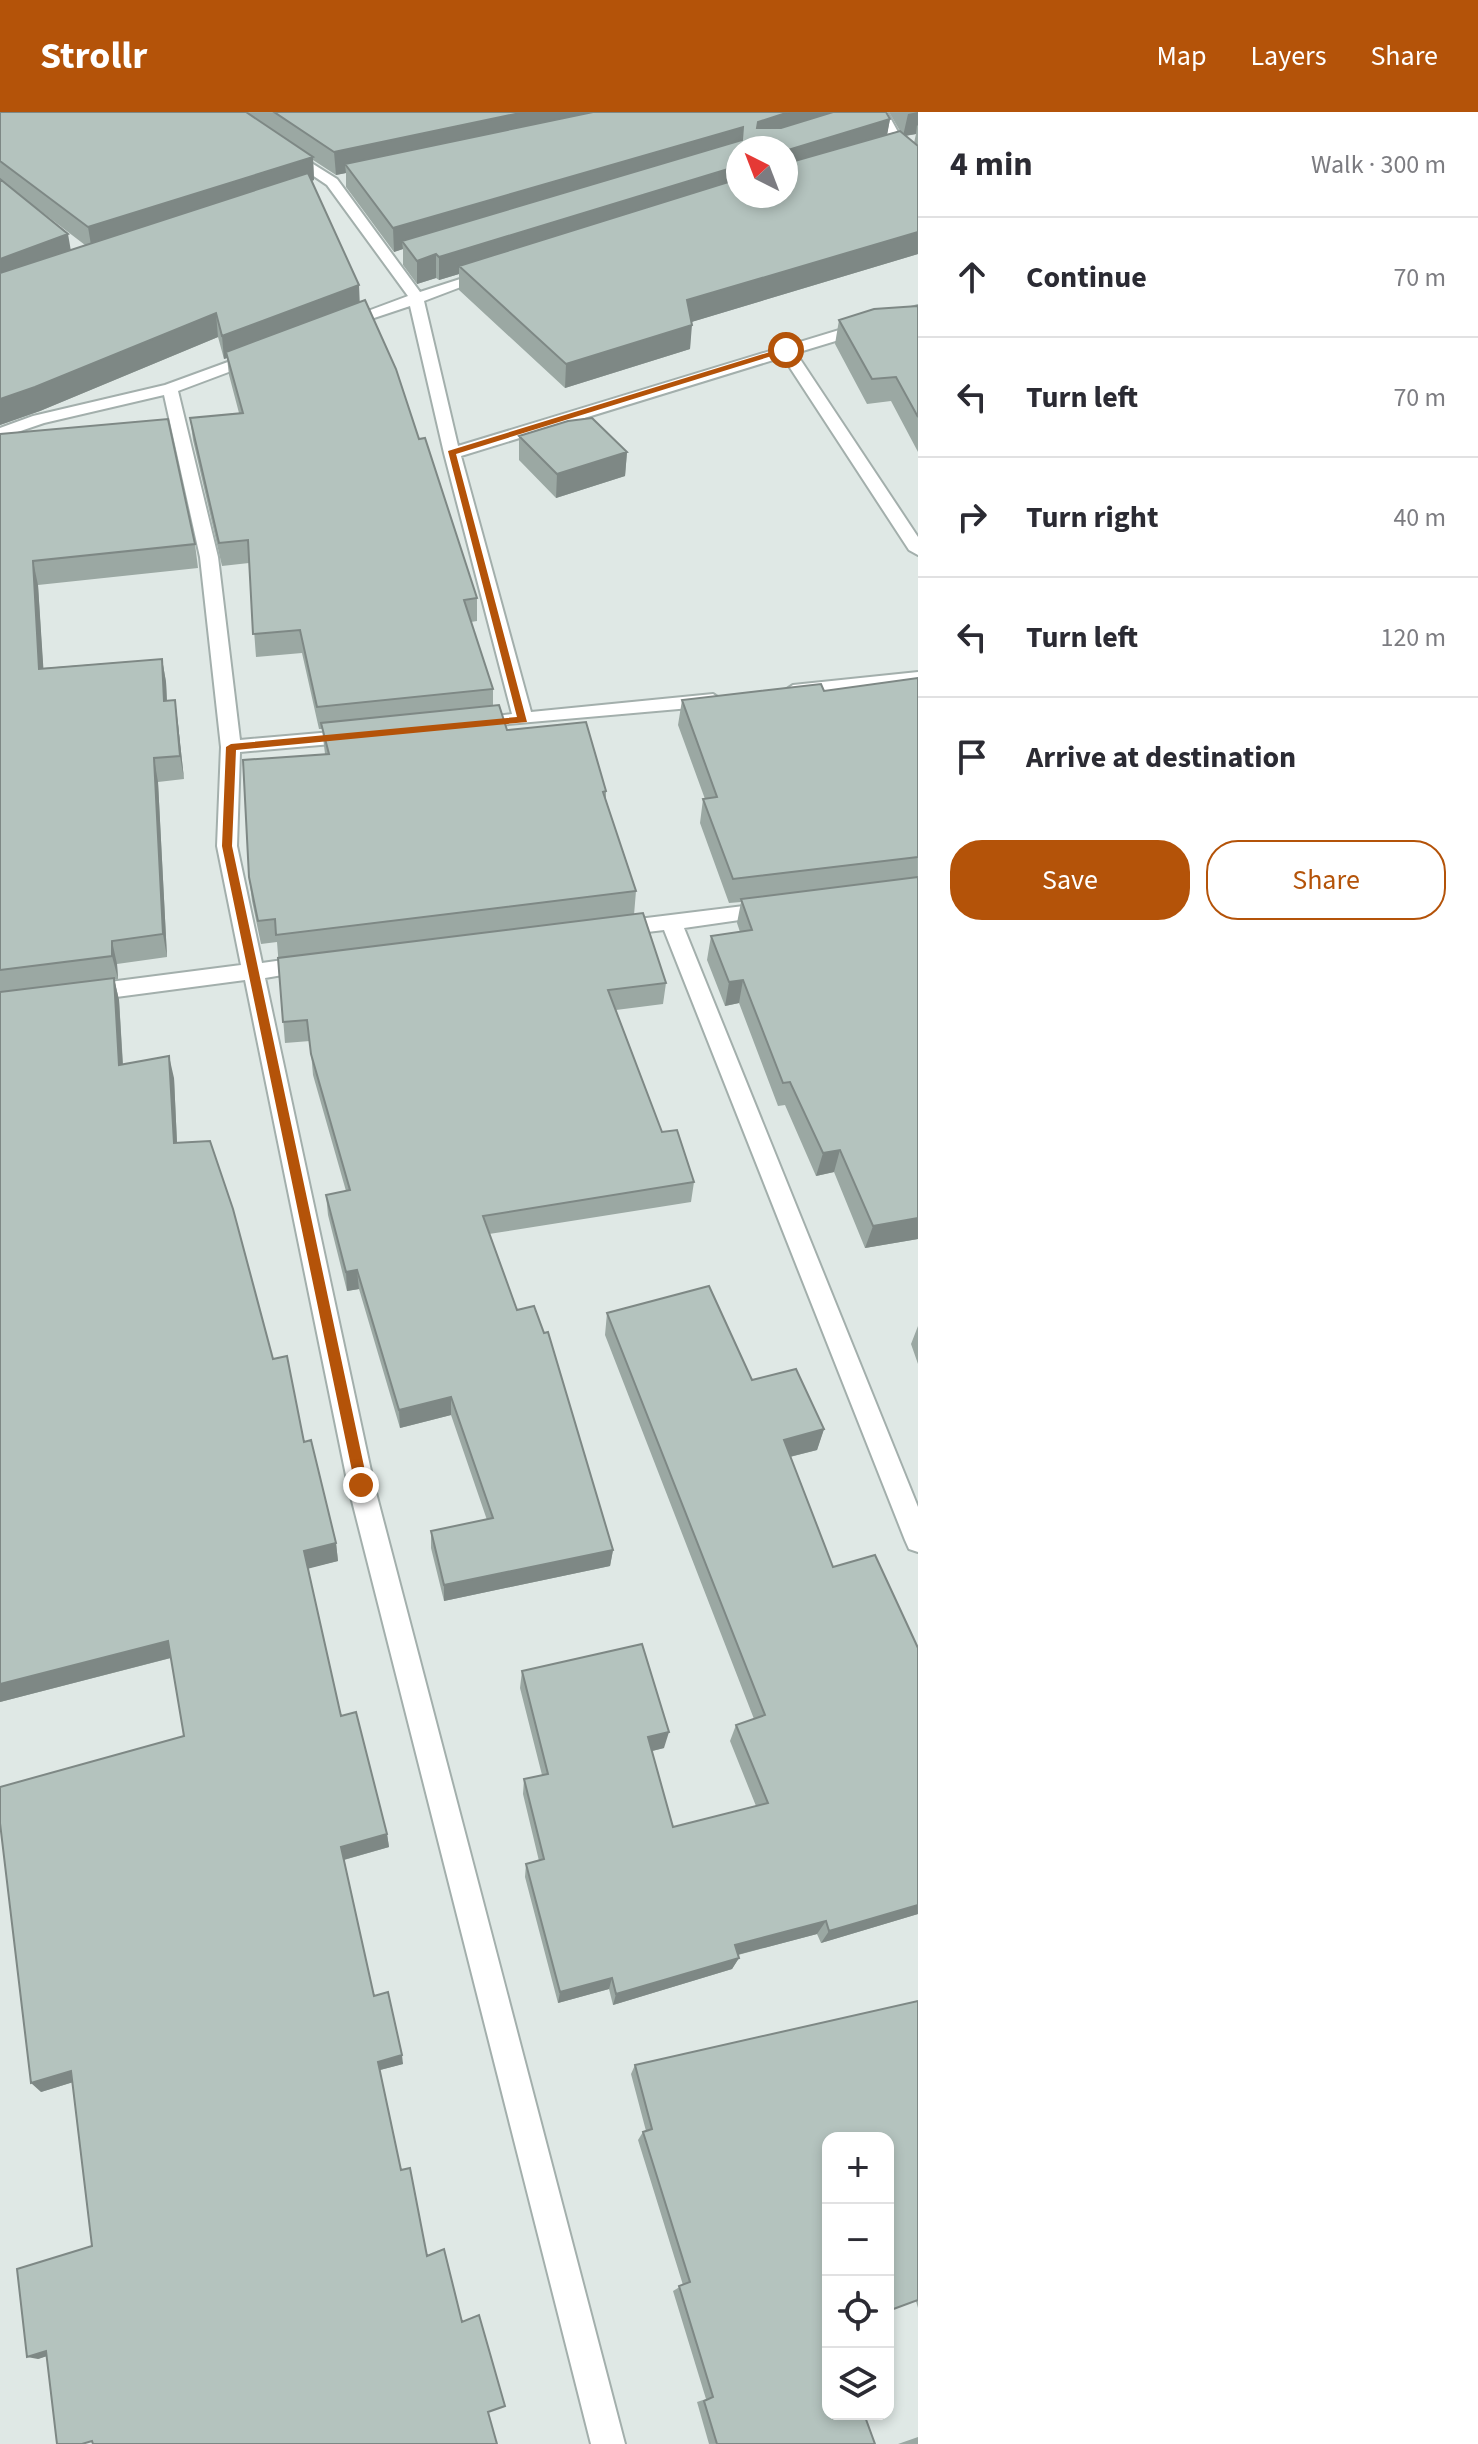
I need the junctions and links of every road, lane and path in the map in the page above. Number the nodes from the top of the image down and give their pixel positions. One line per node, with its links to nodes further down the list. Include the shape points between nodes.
1 (879, 112): 2 (street); 5 (street)
2 (863, 116)
3 (918, 139): 5 (street)
4 (280, 147): 8 (street)
5 (891, 147): 6 (street)
6 (918, 165)
7 (348, 179): 8 (street)
8 (332, 182): 9 (street); 11 (street, via 396,259)
9 (307, 188)
10 (503, 269): 11 (street)
11 (415, 296): 13 (street); 18 (street)
12 (918, 311): 14 (street)
13 (328, 329)
14 (786, 350): 18 (street); 19 (street)
15 (270, 351): 16 (street)
16 (170, 389): 17 (street); 26 (street, via 209,557)
17 (0, 433)
18 (452, 453): 23 (street)
19 (918, 550)
20 (918, 678): 21 (street)
21 (776, 693)
22 (729, 698): 23 (street)
23 (523, 719): 24 (street)
24 (446, 727)
25 (369, 734): 26 (street)
26 (231, 747): 31 (street, via 227,846)
27 (794, 906): 28 (street)
28 (671, 922): 29 (street); 33 (street)
29 (593, 931)
30 (330, 962): 31 (street)
31 (252, 971): 32 (street); 34 (street, via 361,1485)
32 (63, 996)
33 (918, 1540)
34 (608, 2444)

